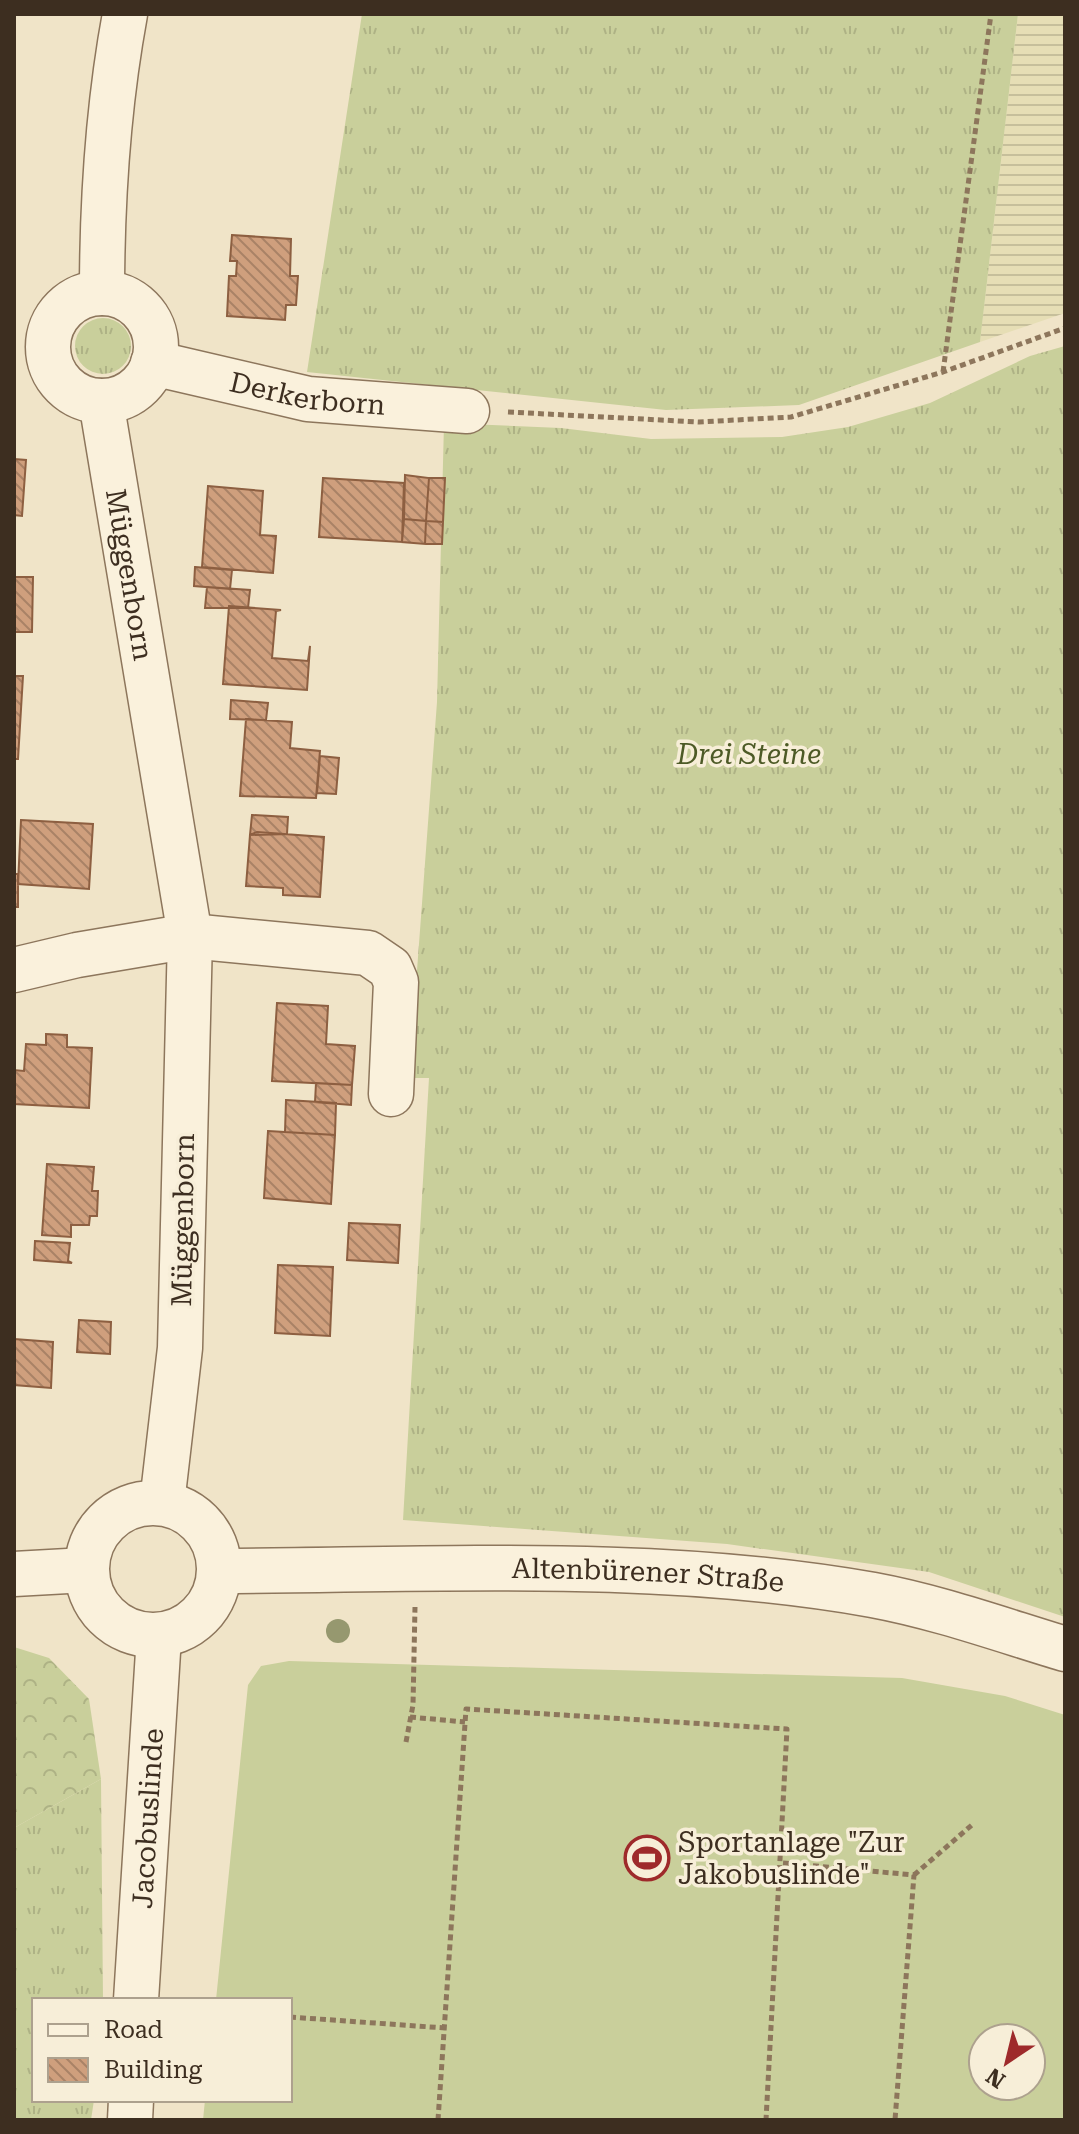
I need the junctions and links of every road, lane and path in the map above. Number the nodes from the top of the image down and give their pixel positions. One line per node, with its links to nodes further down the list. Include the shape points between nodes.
1 (125, 14): 3 (street, via 112,75)
2 (991, 14): 7 (path)
3 (102, 293): 5 (street, via 122,296 151,323); 6 (street, via 65,306)
4 (1065, 328): 7 (path)
5 (153, 363): 8 (street, via 133,391); 9 (street, Derkerborn, via 308,399)
6 (32, 364): 8 (street, via 84,398)
7 (943, 372): 9 (path, via 791,417 748,422)
8 (101, 401): 10 (street, Müggenborn)
9 (467, 411)
10 (190, 936): 11 (street); 12 (street, via 348,950 380,959 396,982); 13 (street, Müggenborn, via 180,1348)
11 (14, 970)
12 (391, 1094)
13 (162, 1503): 14 (street, via 143,1503 108,1520 89,1551); 16 (street, via 180,1509 210,1534)
14 (86, 1570): 17 (street); 18 (street, via 90,1592 117,1626)
15 (416, 1570): 16 (street, Altenbürener Straße); 19 (street, Altenbürener Straße, via 556,1568 785,1582 890,1599); 20 (path)
16 (220, 1571): 18 (street, via 202,1615 175,1633)
17 (14, 1574)
18 (159, 1636): 26 (street, Jacobuslinde)
19 (1065, 1649)
20 (410, 1717): 21 (path); 22 (path)
21 (465, 1722): 24 (path, via 466,1709 787,1729); 28 (path)
22 (406, 1742)
23 (973, 1824): 25 (path)
24 (783, 1863): 25 (path); 30 (path)
25 (914, 1875): 31 (path)
26 (136, 1998)
27 (292, 2017): 28 (path)
28 (445, 2028): 29 (path)
29 (438, 2120)
30 (766, 2120)
31 (895, 2120)

